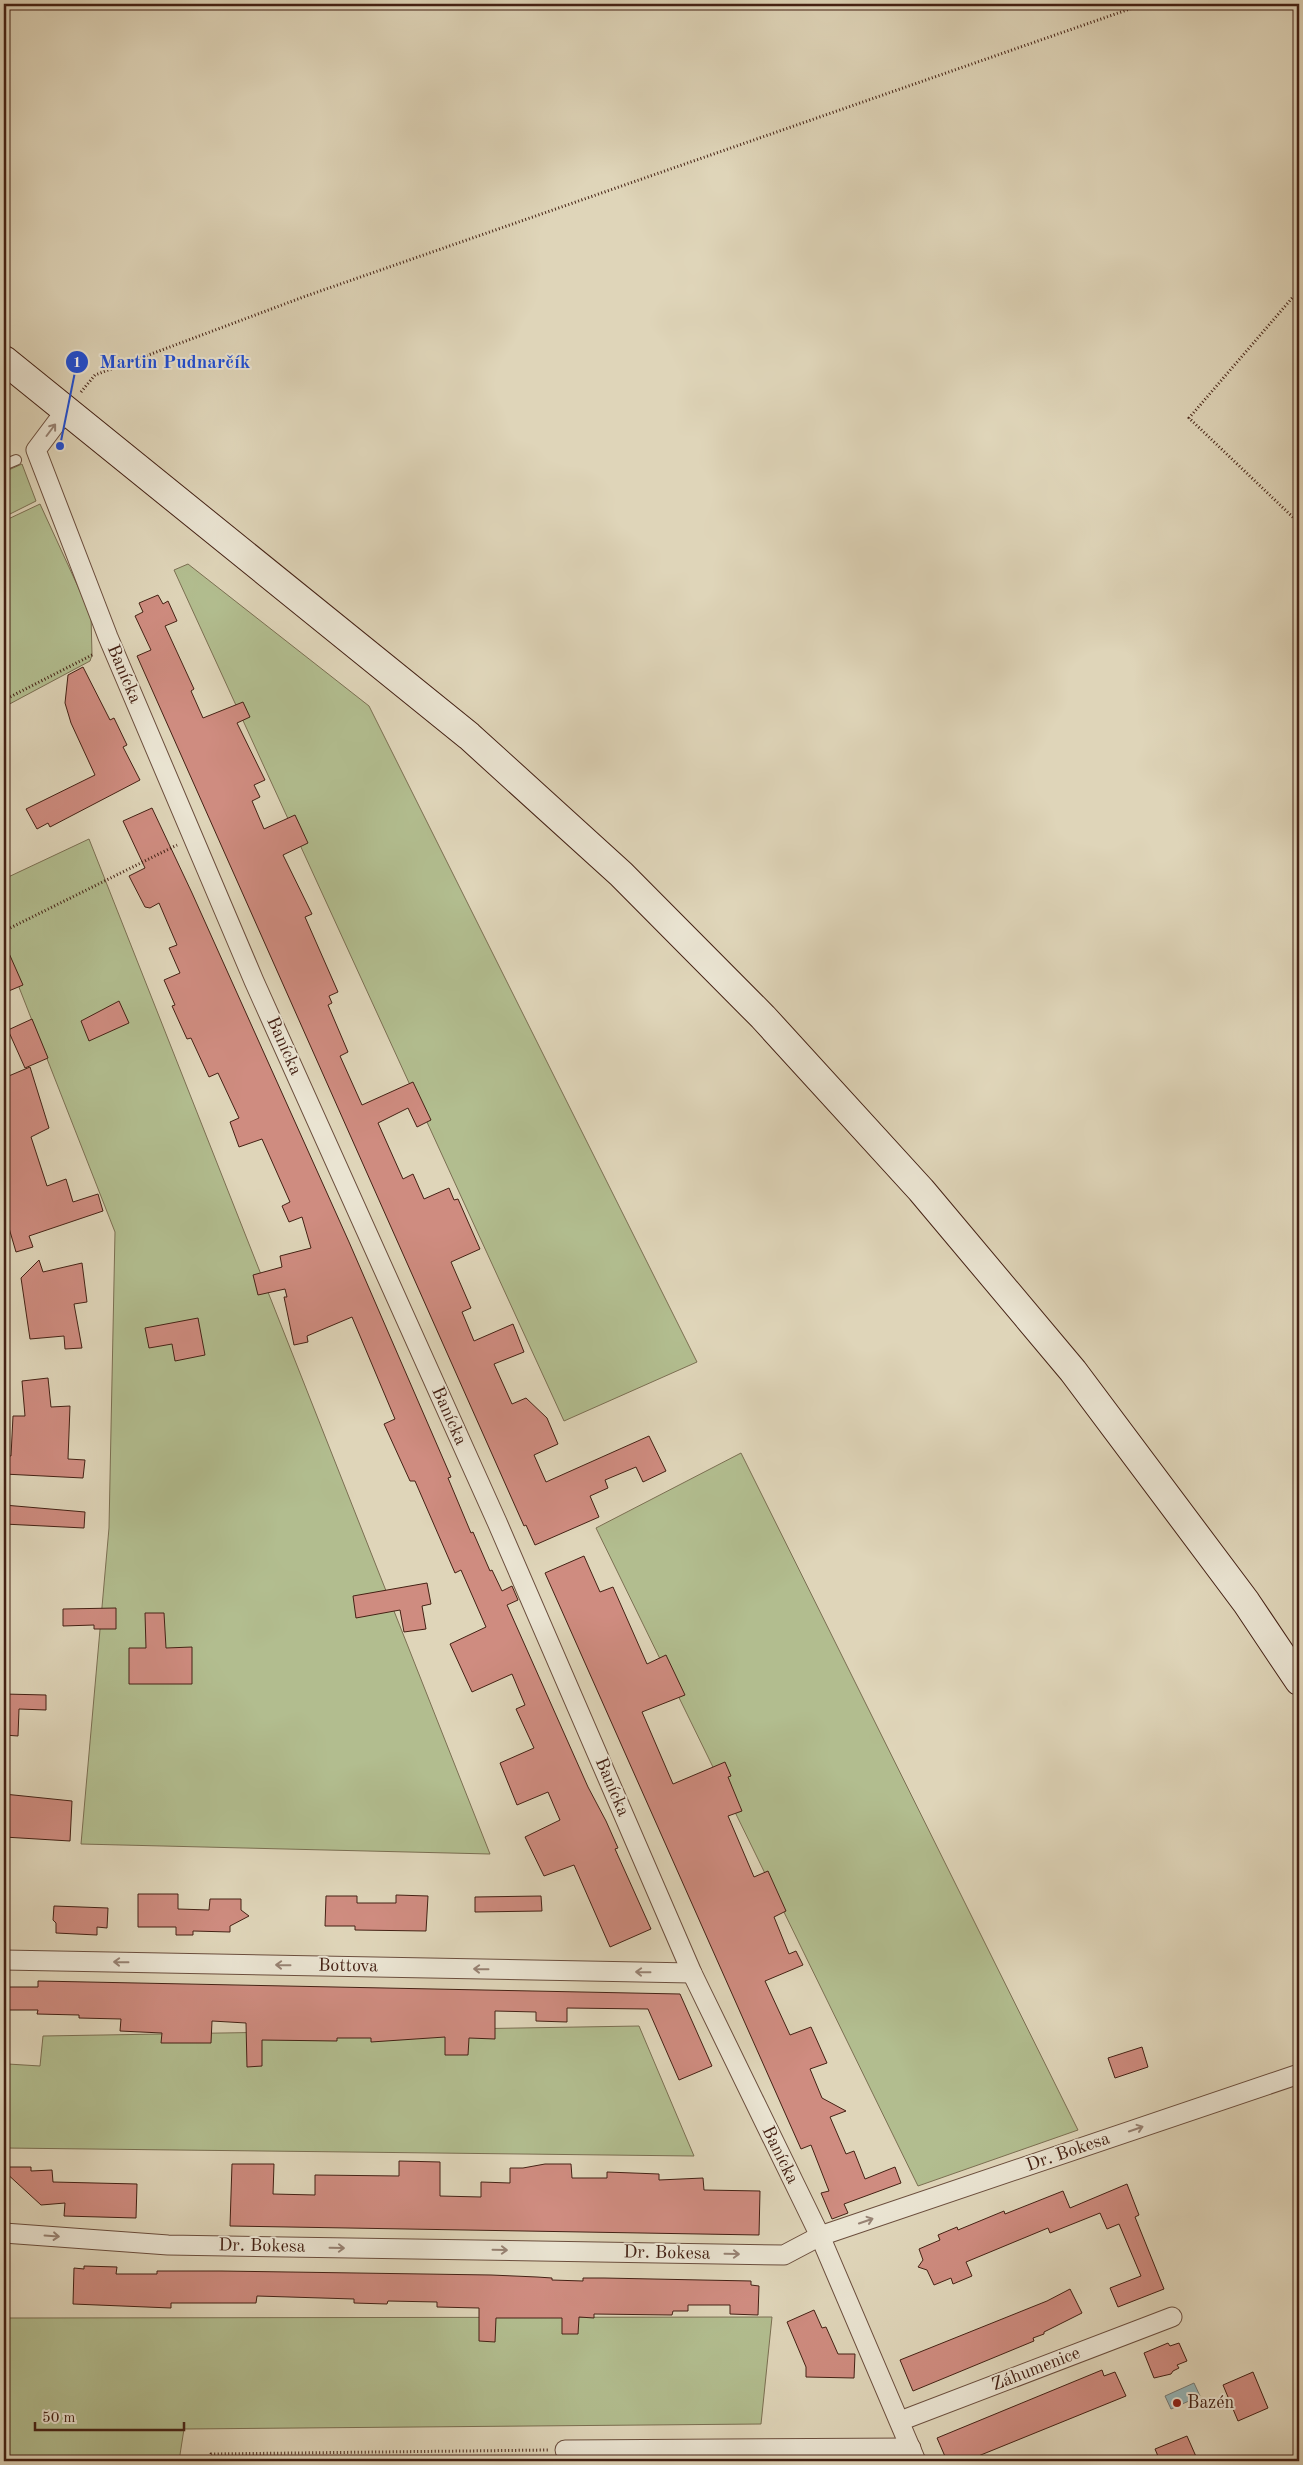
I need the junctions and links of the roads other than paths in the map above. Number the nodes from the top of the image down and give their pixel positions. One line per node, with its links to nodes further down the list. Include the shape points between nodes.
1 (4, 360): 2 (main road)
2 (66, 410): 5 (main road, via 469,736 621,874 763,1017 921,1190 1073,1371 1246,1602); 7 (street, Banícka, one-way to 2, via 497,1522 254,980 108,637 36,450)
3 (16, 460): 4 (lane)
4 (4, 465)
5 (1299, 1681)
6 (4, 1960): 7 (street, Bottova, one-way to 6)
7 (692, 1973): 10 (street, Banícka)
8 (1299, 2074): 10 (street, Dr. Bokesa, one-way to 8)
9 (4, 2233): 10 (street, Dr. Bokesa, one-way to 10, via 168,2245 784,2255)
10 (820, 2236): 12 (street, Banícka)
11 (1172, 2317): 12 (street, Záhumenice)
12 (900, 2421): 16 (street, Banícka)
13 (565, 2450): 14 (street)
14 (616, 2455): 15 (street)
15 (760, 2455): 16 (street)
16 (914, 2455)

